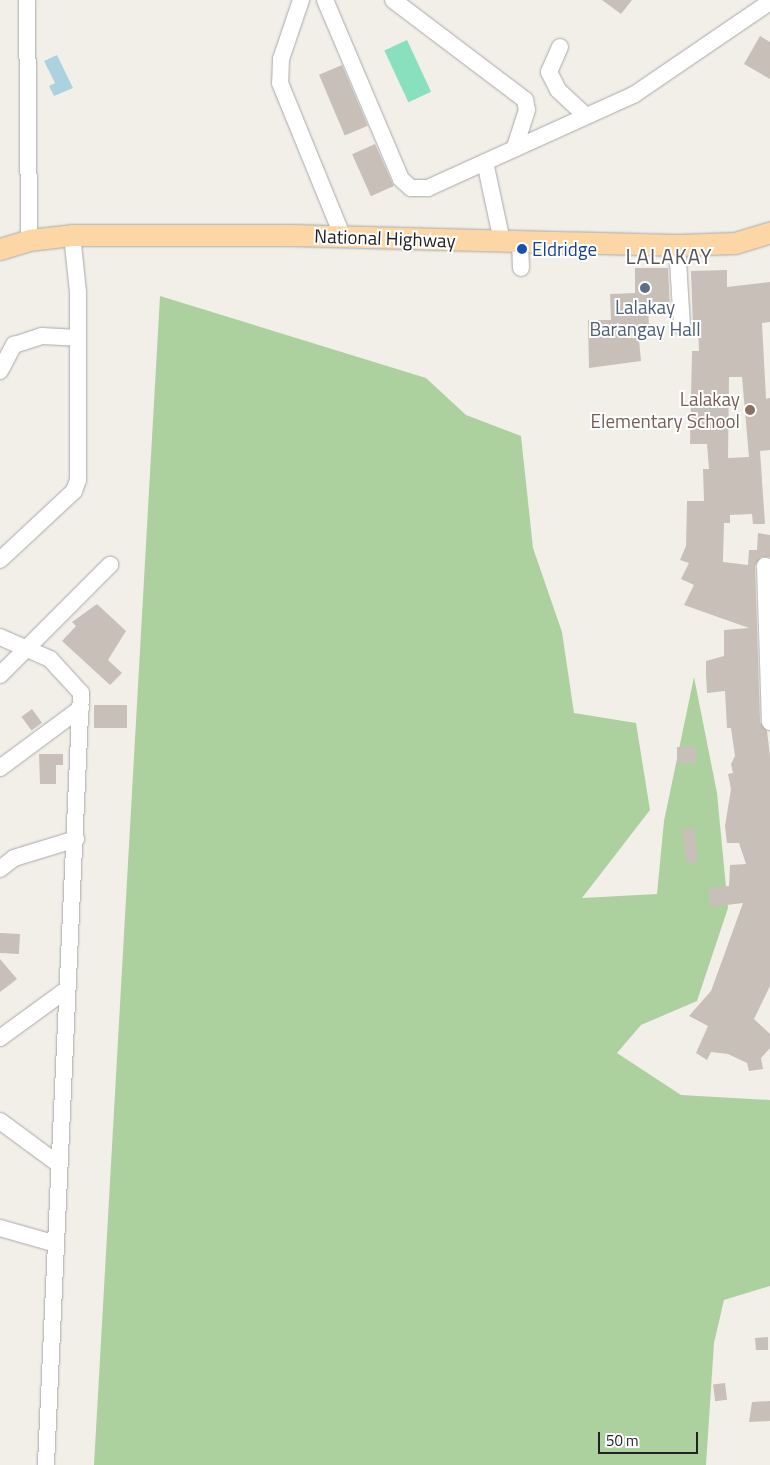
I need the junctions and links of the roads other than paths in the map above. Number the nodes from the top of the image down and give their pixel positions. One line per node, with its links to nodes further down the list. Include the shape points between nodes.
1 (27, 0): 13 (street)
2 (300, 0): 12 (street, via 281,59 280,84)
3 (325, 0): 9 (street, via 401,179 411,188 428,188)
4 (393, 0): 8 (street, via 525,100 527,110)
5 (770, 2): 7 (street, via 635,94)
6 (560, 47): 7 (street, via 549,72 558,90)
7 (586, 116): 8 (street)
8 (515, 148): 9 (street)
9 (485, 162): 14 (street)
10 (770, 232): 15 (main road, National Highway, via 735,243)
11 (72, 234): 12 (main road, National Highway); 13 (main road, National Highway); 19 (street)
12 (343, 238): 14 (main road, National Highway)
13 (28, 240): 16 (main road, National Highway)
14 (511, 241): 15 (main road, National Highway); 17 (street)
15 (677, 245): 18 (street)
16 (0, 250)
17 (521, 268)
18 (682, 327)
19 (78, 338): 20 (street, via 42,336 14,345); 21 (street, via 74,491)
20 (0, 372)
21 (0, 560)
22 (110, 565): 25 (street)
23 (770, 567): 28 (street, via 765,566)
24 (0, 636): 25 (street)
25 (27, 651): 26 (street); 27 (street, via 50,659 81,693)
26 (0, 675)
27 (81, 708): 29 (street); 30 (street)
28 (770, 722)
29 (0, 768)
30 (76, 840): 31 (street, via 14,858); 32 (street)
31 (0, 869)
32 (66, 990): 33 (street); 35 (street)
33 (0, 1038)
34 (1, 1123): 35 (street)
35 (57, 1163): 37 (street)
36 (0, 1228): 37 (street)
37 (53, 1244): 38 (street)
38 (46, 1465)

